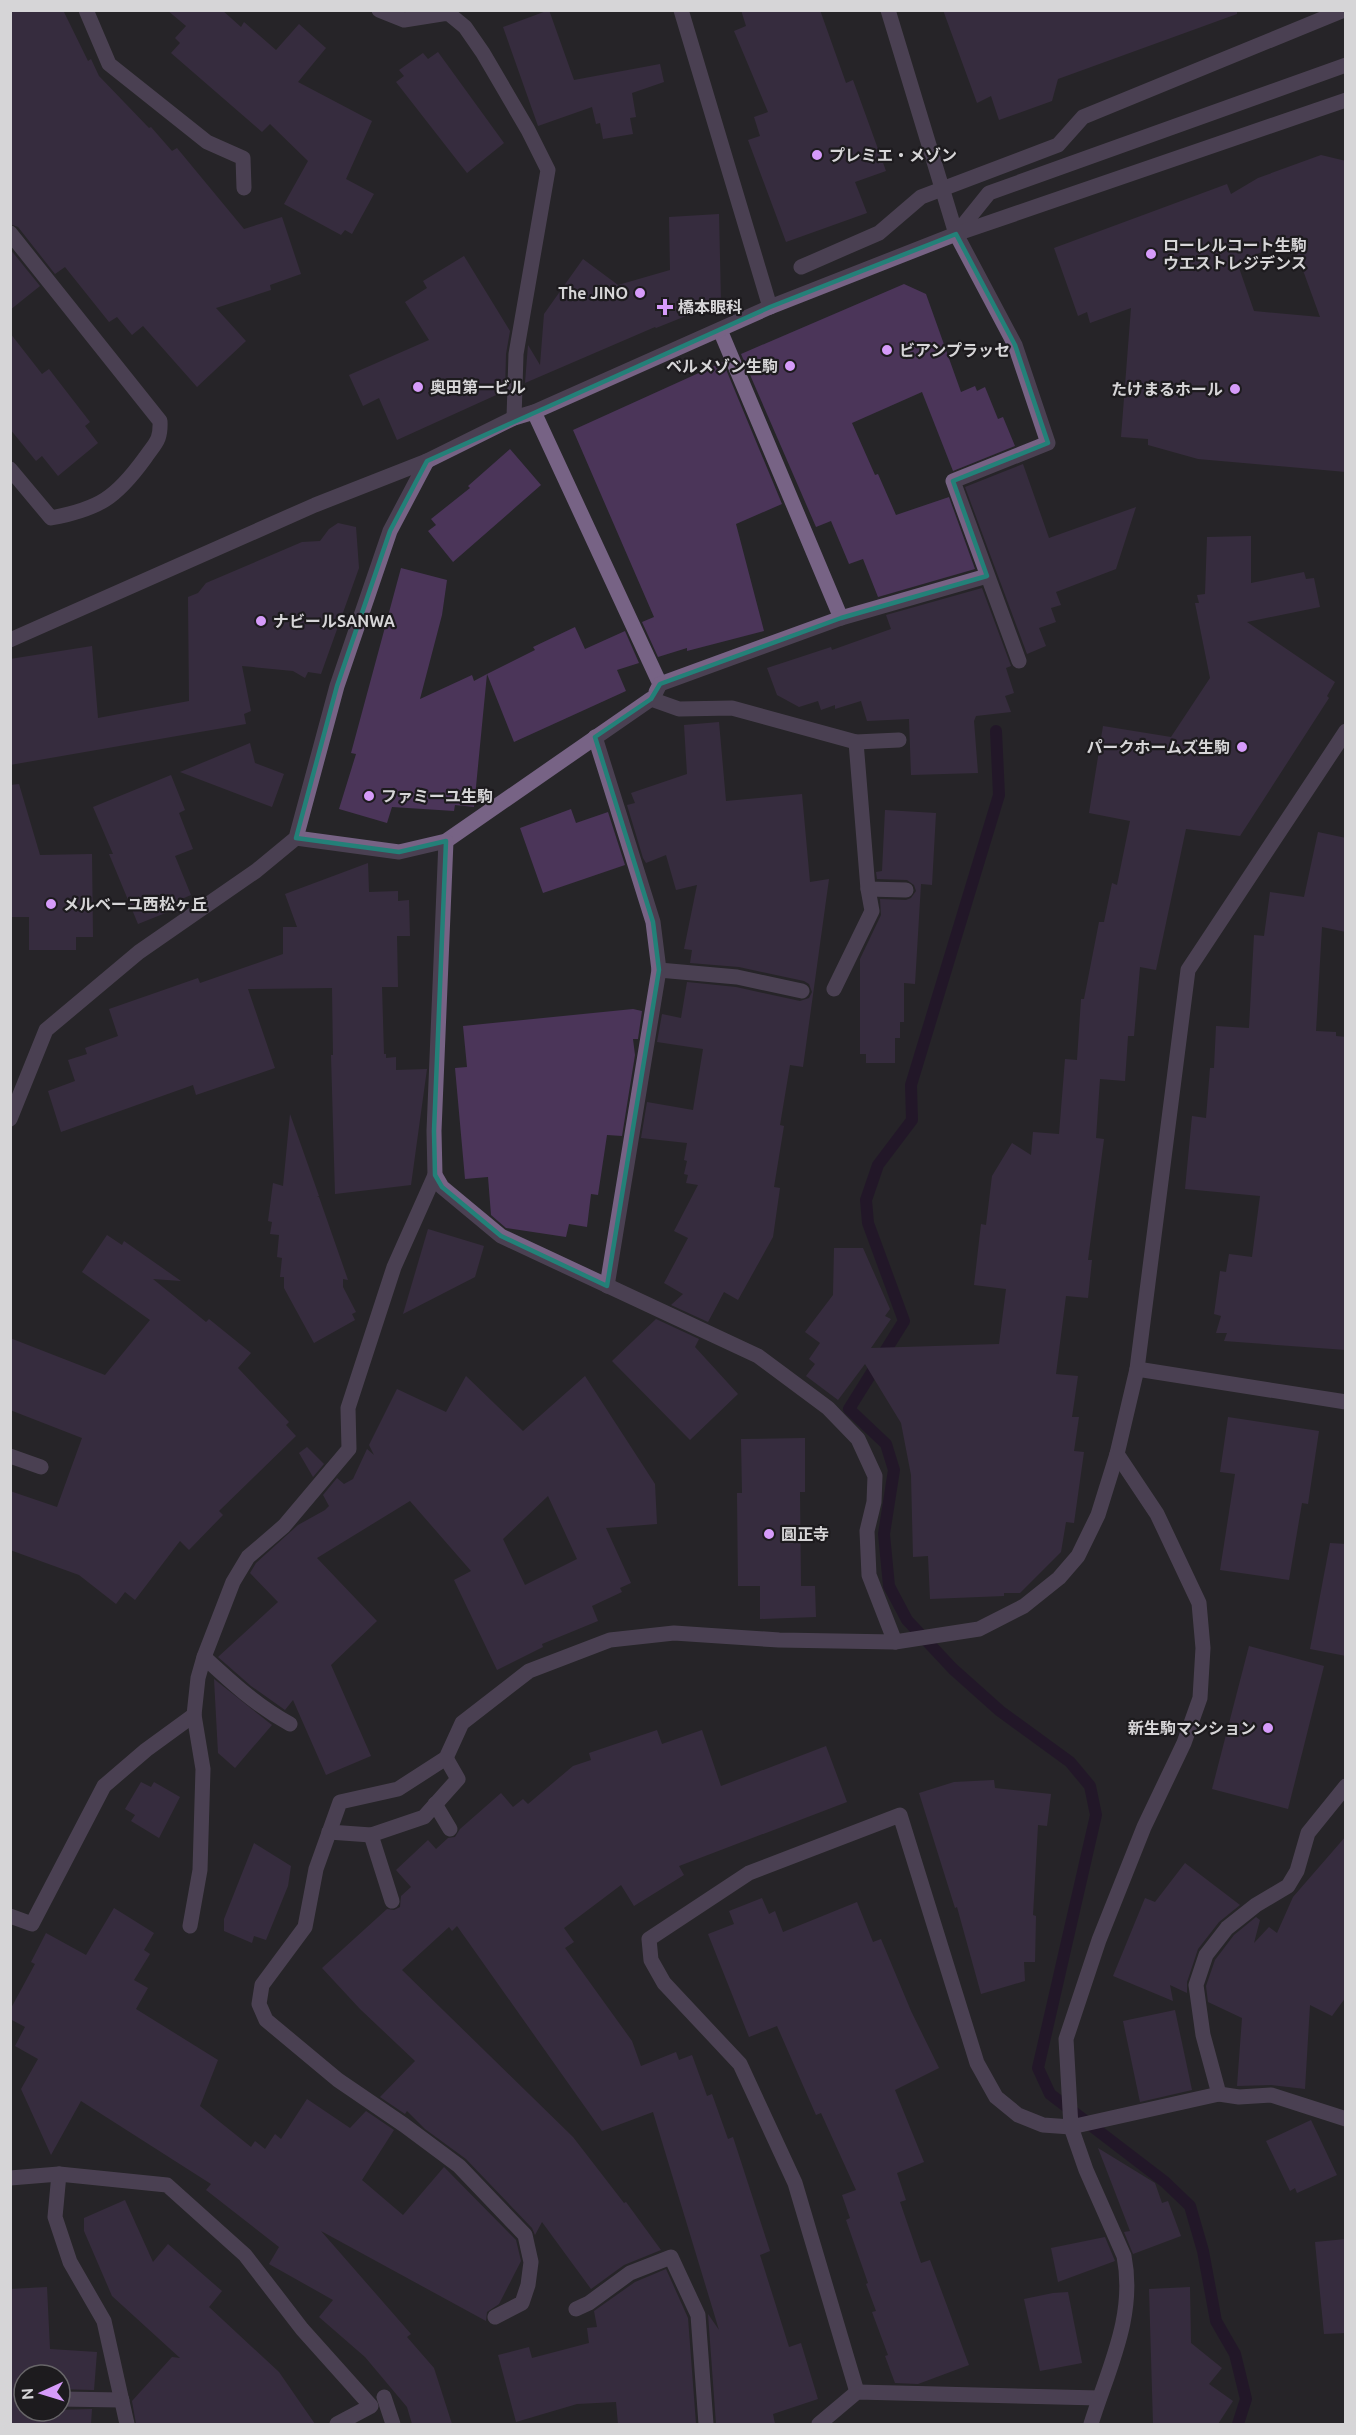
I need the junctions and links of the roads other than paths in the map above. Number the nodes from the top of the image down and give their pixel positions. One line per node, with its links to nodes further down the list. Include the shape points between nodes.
1 (86, 10): 8 (street, via 109,64 207,142 243,158)
2 (379, 10): 15 (street, via 404,20 448,13 465,27 548,170 516,354)
3 (681, 10): 12 (street)
4 (888, 10): 10 (street)
5 (1344, 10): 11 (street, bridge, via 1083,117 1058,146 921,197 879,233)
6 (1346, 65): 10 (street, via 989,193)
7 (1346, 100): 10 (street)
8 (244, 188)
9 (10, 233): 17 (street, via 160,422 160,436 131,477 114,496 81,512 51,518)
10 (956, 234): 12 (street); 18 (street, via 1015,345 1048,442 953,481)
11 (801, 267)
12 (770, 307): 13 (street)
13 (720, 330): 14 (street); 19 (street)
14 (534, 412): 15 (street); 22 (street)
15 (514, 418): 16 (street)
16 (427, 461): 20 (street, via 315,505); 28 (street, via 390,531 337,686)
17 (10, 469)
18 (987, 576): 19 (street); 21 (street)
19 (840, 618): 22 (street)
20 (10, 640)
21 (1019, 661)
22 (660, 684): 23 (street)
23 (651, 699): 25 (street); 27 (street, via 679,710 732,708)
24 (1346, 731): 39 (street, via 1188,970)
25 (595, 737): 29 (street); 32 (street, via 653,922)
26 (899, 740): 27 (street)
27 (856, 742): 30 (street)
28 (296, 838): 29 (street, via 399,852); 35 (street, via 256,871 139,952 46,1030)
29 (446, 841): 37 (street)
30 (868, 889): 31 (street); 33 (street, via 873,911)
31 (906, 891)
32 (659, 970): 34 (street, via 737,976); 38 (street)
33 (834, 989)
34 (802, 991)
35 (13, 1104): 36 (street)
36 (10, 1119)
37 (435, 1174): 38 (street, via 442,1187 501,1236); 45 (street, via 394,1267 348,1408 348,1449 284,1526 248,1557 233,1582)
38 (607, 1286): 44 (street, via 758,1356 828,1408 858,1439 875,1476 867,1531 869,1575)
39 (1137, 1369): 40 (street); 41 (street)
40 (1346, 1402)
41 (1117, 1454): 44 (street, via 1098,1515 1078,1557 1059,1578 1024,1606 979,1629); 59 (street, via 1157,1514 1199,1603 1203,1648 1200,1698 1099,1940 1066,2038)
42 (10, 1456): 43 (street)
43 (41, 1467)
44 (895, 1642): 48 (street, via 674,1633 610,1640 529,1671 462,1723)
45 (204, 1657): 46 (street); 47 (street, via 267,1712)
46 (194, 1715): 55 (street, via 104,1786 32,1924); 56 (street, via 203,1769 200,1870)
47 (290, 1724)
48 (446, 1758): 50 (street, via 458,1779); 52 (street, via 398,1789 340,1802)
49 (1346, 1786): 57 (street, via 1308,1833 1288,1886 1227,1928 1206,1955 1196,1985 1203,2035)
50 (435, 1804): 51 (street); 53 (street, via 424,1816)
51 (450, 1829)
52 (329, 1832): 53 (street); 63 (street, via 316,1869 305,1928 262,1985 259,2004 266,2020 338,2080 459,2166 525,2235 531,2262 522,2303)
53 (371, 1835): 54 (street)
54 (392, 1901)
55 (10, 1916)
56 (190, 1926)
57 (1219, 2094): 58 (street, via 1271,2095); 59 (street)
58 (1346, 2119)
59 (1071, 2127): 64 (street, via 1043,2125 1018,2115 996,2097 977,2063 900,1815 748,1873 649,1939 651,1960 664,1983 740,2064 795,2183); 65 (street, via 1127,2271 1125,2321)
60 (59, 2174): 61 (street); 67 (street, via 55,2217 70,2262 104,2321); 68 (street, via 167,2185 245,2255 302,2329)
61 (10, 2178)
62 (576, 2309): 72 (street, via 630,2273 671,2257 698,2315)
63 (495, 2317)
64 (858, 2392): 65 (street); 73 (street)
65 (1099, 2398): 74 (street)
66 (72, 2399): 67 (street)
67 (122, 2400): 69 (street)
68 (377, 2402): 70 (street); 71 (street)
69 (127, 2424)
70 (337, 2424)
71 (393, 2424)
72 (706, 2424)
73 (819, 2424)
74 (1091, 2424)

